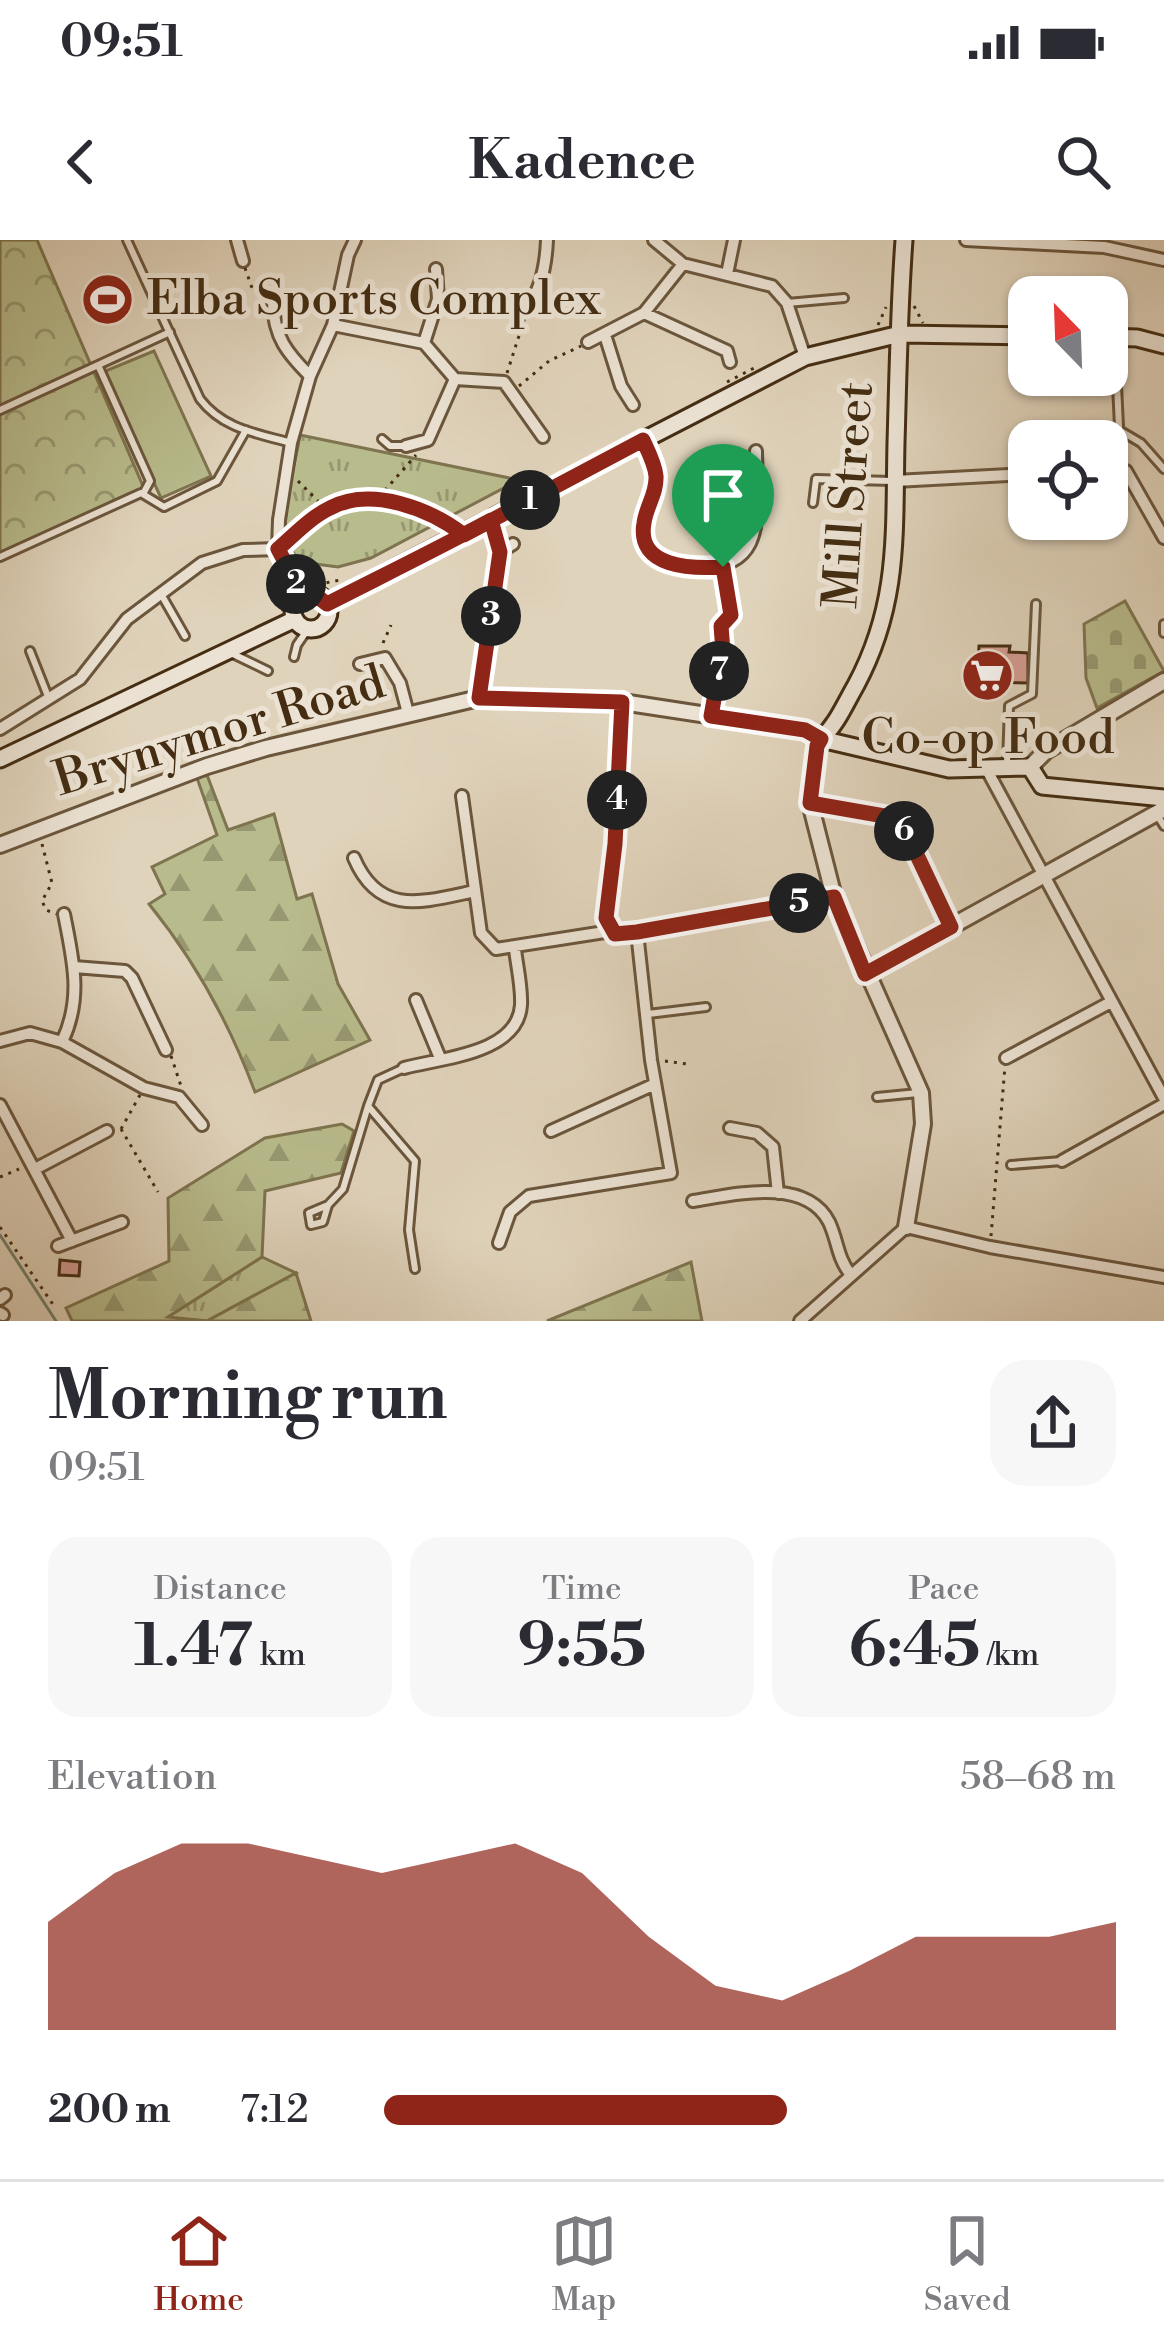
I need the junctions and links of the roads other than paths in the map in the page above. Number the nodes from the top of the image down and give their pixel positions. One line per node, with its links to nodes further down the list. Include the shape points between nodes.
1 (127, 240): 18 (lane)
2 (356, 240): 17 (street)
3 (547, 240): 13 (street)
4 (654, 240): 9 (street)
5 (734, 240): 11 (street)
6 (904, 240): 19 (main road, Mill Street)
7 (966, 240): 8 (street, via 1104,247)
8 (1164, 260)
9 (683, 264): 11 (street); 16 (street)
10 (453, 274): 24 (street, via 437,274)
11 (727, 274): 14 (street, via 772,286)
12 (844, 298): 14 (lane)
13 (535, 301)
14 (788, 303): 27 (street)
15 (277, 311): 29 (street, via 274,329)
16 (644, 313): 20 (street); 26 (street)
17 (333, 325): 24 (street); 29 (street)
18 (170, 332): 28 (lane); 35 (lane, via 212,415)
19 (899, 334): 21 (main road); 27 (main road); 52 (main road, Mill Street)
20 (604, 335): 23 (street); 31 (street, via 631,400)
21 (1008, 336)
22 (1128, 338): 25 (main road)
23 (588, 342)
24 (424, 344): 30 (street)
25 (1164, 345)
26 (731, 353)
27 (805, 357): 40 (main road)
28 (98, 364): 32 (lane); 53 (lane, via 150,481)
29 (310, 376): 41 (street)
30 (454, 379): 34 (street, via 509,387); 39 (street)
31 (644, 388)
32 (0, 410)
33 (548, 414): 34 (street)
34 (534, 421): 37 (street)
35 (246, 430): 41 (lane); 53 (lane, via 217,481 164,507)
36 (1128, 435): 46 (lane)
37 (543, 436)
38 (382, 439): 42 (lane)
39 (428, 440): 42 (street); 45 (street)
40 (643, 440): 49 (street, via 656,483 642,528 664,563 723,567 741,560 752,543); 61 (main road)
41 (291, 443): 57 (street)
42 (406, 446)
43 (1164, 447): 46 (lane)
44 (756, 452): 49 (street)
45 (437, 453)
46 (1154, 458): 47 (lane)
47 (1164, 469)
48 (772, 471): 49 (street)
49 (757, 473)
50 (1128, 474): 55 (street)
51 (1008, 475): 52 (street)
52 (895, 482): 54 (lane, via 816,479); 80 (main road, Mill Street, via 887,612 873,653)
53 (143, 494): 58 (lane)
54 (813, 503)
55 (1164, 538)
56 (513, 544): 75 (street, via 500,552)
57 (278, 549): 59 (street, via 202,563); 60 (street)
58 (0, 557)
59 (161, 594): 64 (lane); 76 (street, via 128,619 80,679)
60 (303, 596): 61 (main road); 63 (main road, via 296,603)
61 (327, 604): 63 (main road, via 324,624)
62 (1036, 604): 82 (lane, via 1032,694 1009,706)
63 (302, 624): 65 (main road); 69 (lane)
64 (184, 636)
65 (248, 642): 68 (main road); 71 (lane)
66 (383, 643): 70 (street)
67 (30, 651): 76 (lane)
68 (230, 651): 71 (lane); 81 (main road)
69 (294, 657)
70 (385, 658): 72 (street); 78 (street)
71 (251, 664): 73 (lane)
72 (360, 664)
73 (268, 671)
74 (1164, 681): 83 (street)
75 (479, 698): 77 (street, Brynymor Road); 78 (street, Brynymor Road)
76 (49, 699): 79 (street)
77 (622, 702): 80 (street, Brynymor Road); 96 (street)
78 (408, 713): 89 (street, Brynymor Road, via 207,766)
79 (0, 729)
80 (821, 739): 84 (main road); 93 (street, via 810,803)
81 (0, 759)
82 (1007, 767): 83 (main road); 84 (main road)
83 (1030, 767): 86 (main road, via 1042,786)
84 (987, 770): 91 (street)
85 (462, 796): 92 (street)
86 (1164, 798)
87 (890, 817): 95 (street, via 907,834)
88 (1162, 817): 91 (street)
89 (0, 844)
90 (354, 858): 92 (street, via 376,894 399,901)
91 (1045, 877): 95 (street); 102 (street)
92 (475, 891): 98 (street, via 487,942)
93 (834, 897): 97 (street); 100 (street)
94 (60, 914): 99 (street)
95 (951, 927): 100 (street)
96 (611, 931): 97 (street); 98 (street)
97 (637, 932): 106 (street)
98 (515, 949): 110 (street, via 517,1020 498,1042)
99 (74, 968): 108 (street, via 77,992); 109 (street, via 132,978 145,1022)
100 (865, 974): 114 (street)
101 (416, 1000): 105 (street)
102 (1111, 1002): 111 (street); 117 (street)
103 (706, 1007): 106 (lane)
104 (405, 1011): 105 (street)
105 (421, 1014): 110 (street)
106 (645, 1014): 113 (street)
107 (0, 1041): 108 (street, via 30,1033)
108 (62, 1042): 121 (street, via 144,1088 179,1097)
109 (166, 1051)
110 (440, 1058): 112 (street)
111 (1006, 1058)
112 (404, 1068): 119 (lane, via 377,1080)
113 (655, 1084): 116 (street); 136 (street, via 671,1173 529,1196 510,1212)
114 (921, 1093): 115 (lane); 134 (street)
115 (878, 1097)
116 (621, 1099): 120 (street); 126 (street)
117 (1164, 1101): 127 (street)
118 (0, 1106): 129 (street)
119 (368, 1106): 132 (lane, via 346,1182); 138 (lane, via 416,1161)
120 (624, 1113)
121 (192, 1116): 122 (street); 123 (street)
122 (202, 1125)
123 (181, 1126)
124 (730, 1128): 130 (street, via 757,1132 773,1147)
125 (106, 1131): 129 (street)
126 (551, 1131)
127 (1062, 1161): 128 (lane)
128 (1011, 1165)
129 (33, 1167): 135 (street)
130 (778, 1192): 131 (street); 139 (street, via 829,1222)
131 (693, 1201)
132 (328, 1205)
133 (122, 1222): 135 (street)
134 (907, 1227): 139 (street); 140 (street)
135 (72, 1241): 137 (street)
136 (500, 1243)
137 (58, 1246)
138 (415, 1269)
139 (851, 1275): 141 (street)
140 (1164, 1276)
141 (800, 1321)

